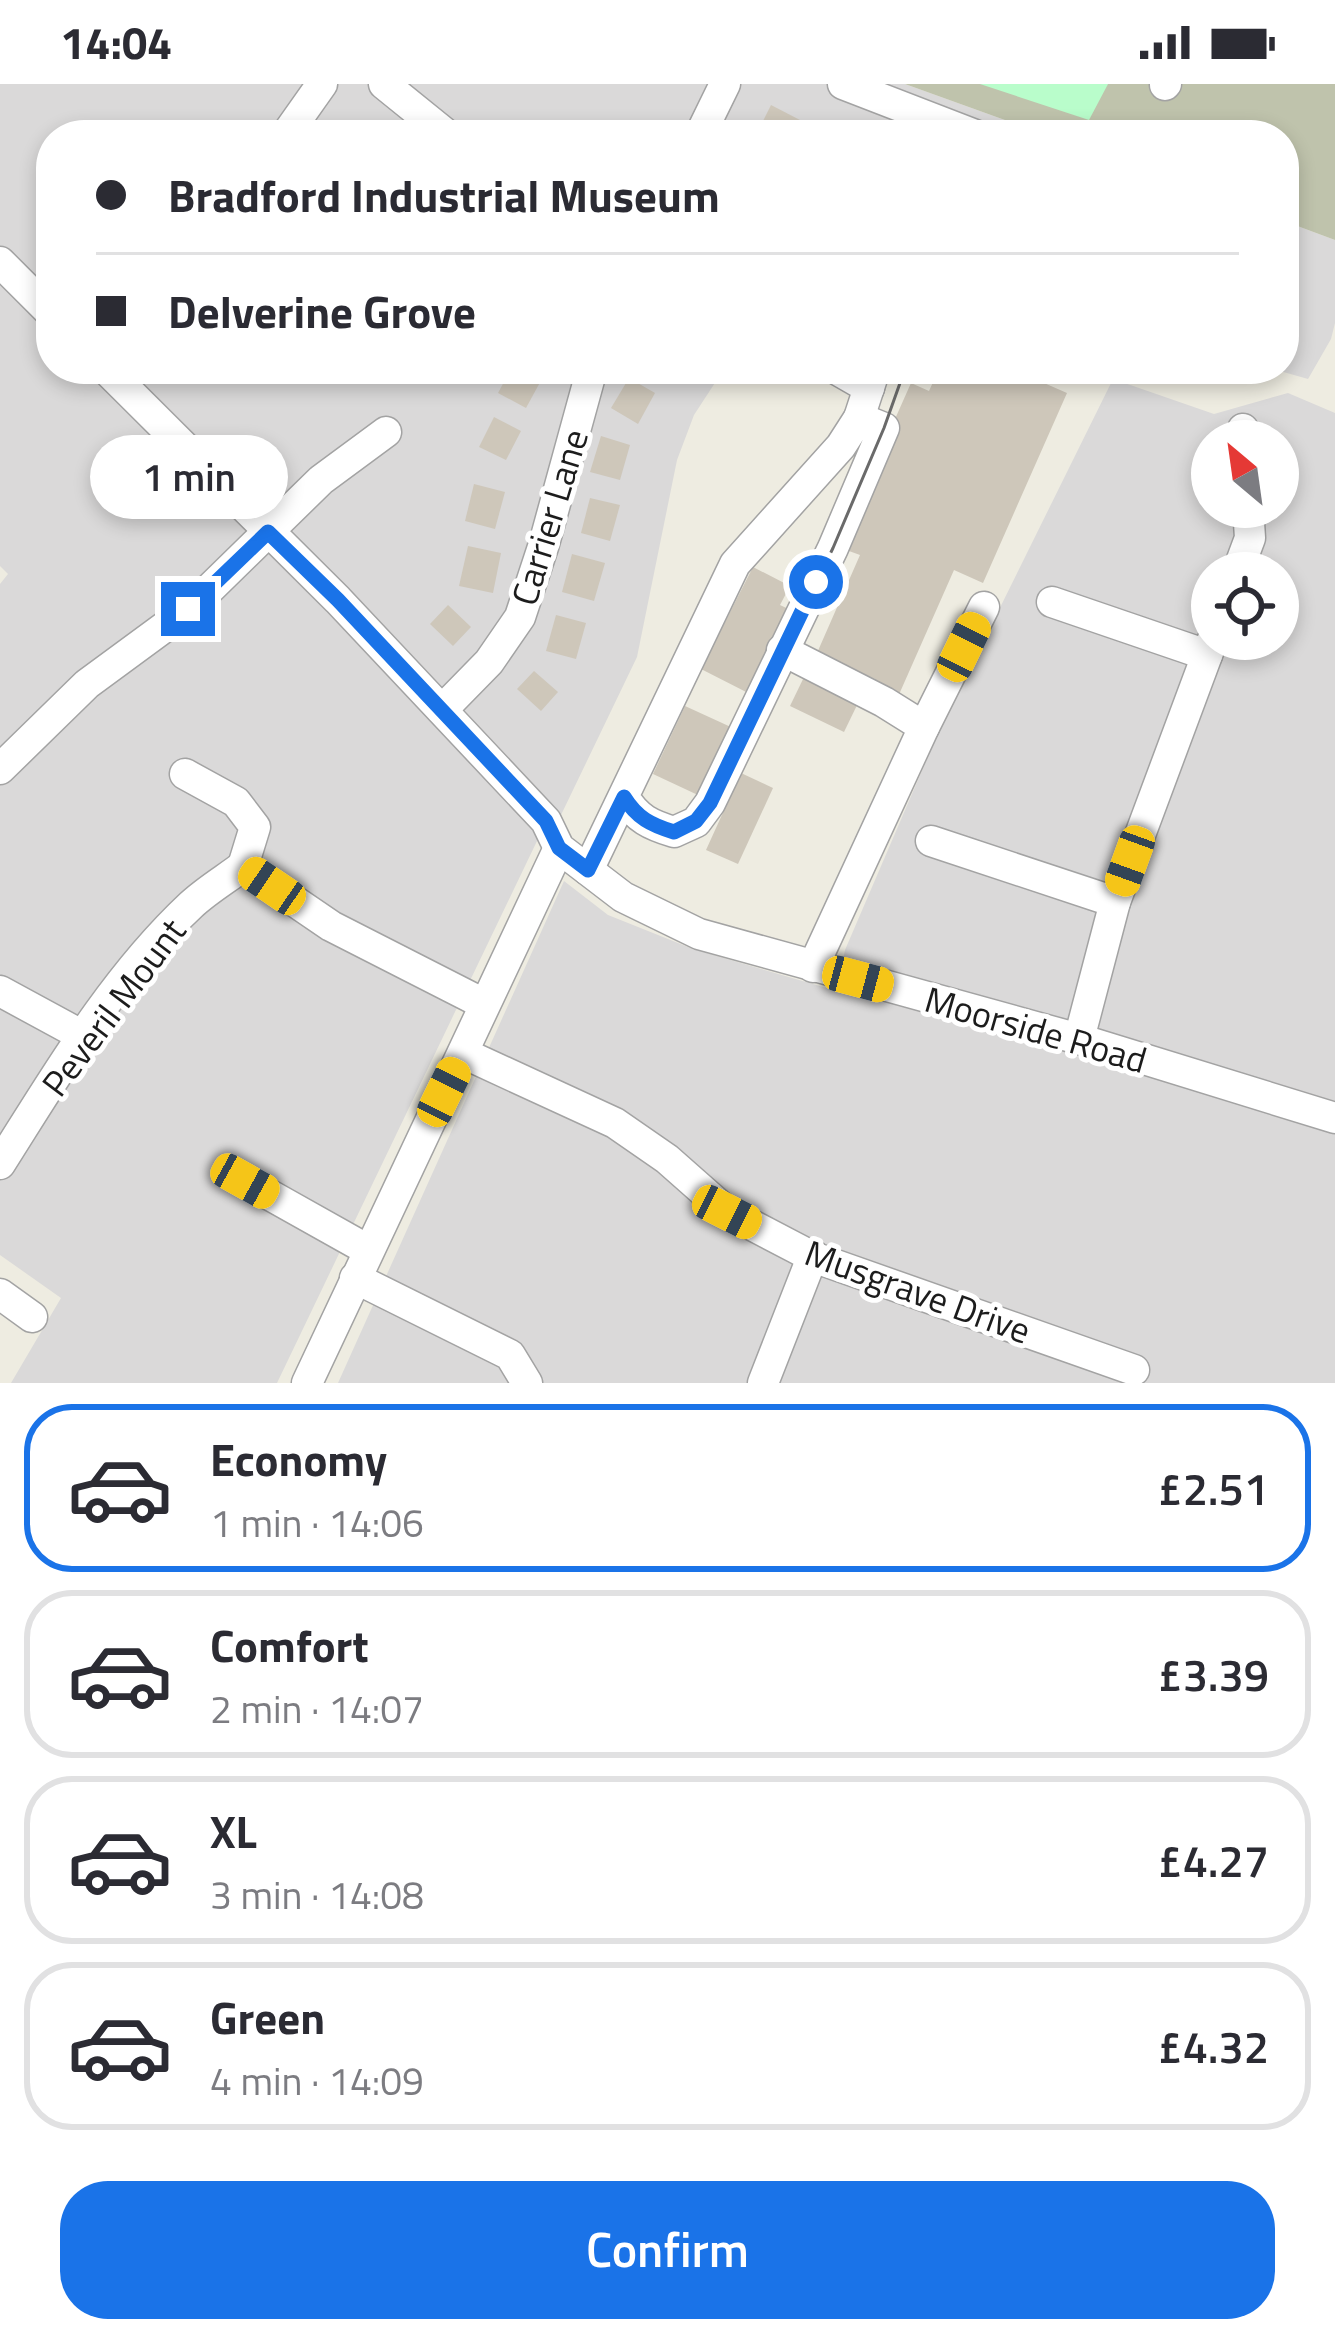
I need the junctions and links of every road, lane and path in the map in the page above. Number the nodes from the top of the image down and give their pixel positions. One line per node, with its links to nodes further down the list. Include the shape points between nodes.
1 (322, 84): 5 (street)
2 (384, 84): 6 (street)
3 (724, 84): 7 (street)
4 (843, 84): 8 (street)
5 (297, 120)
6 (428, 120)
7 (707, 120)
8 (932, 120)
9 (1, 267): 10 (street)
10 (36, 299)
11 (121, 384): 16 (street, Moorside Road)
12 (588, 384): 22 (street, Carrier Lane, via 520,617)
13 (870, 384): 14 (street)
14 (859, 418): 20 (street, via 884,428); 26 (street, via 735,564)
15 (386, 433): 16 (street)
16 (268, 532): 22 (street, Moorside Road); 24 (street, via 188,609 87,684)
17 (1052, 602): 19 (street)
18 (984, 607): 23 (street)
19 (1191, 642)
20 (782, 650): 23 (street); 26 (street, via 696,821 674,832 649,824)
21 (1205, 660): 31 (street)
22 (442, 710): 28 (street, Moorside Road, via 546,821)
23 (924, 727): 32 (street)
24 (0, 769)
25 (185, 774): 29 (street, via 236,802 255,827)
26 (624, 797): 30 (street)
27 (931, 841): 31 (street)
28 (559, 848): 30 (street, Moorside Road); 34 (street)
29 (243, 866): 34 (street, via 331,926); 35 (street, Peveril Mount, via 193,903)
30 (588, 870): 32 (street, Moorside Road, via 699,934)
31 (1115, 902): 36 (street)
32 (814, 967): 36 (street, Moorside Road)
33 (0, 991): 35 (street)
34 (484, 1004): 37 (street)
35 (83, 1036): 39 (street, Peveril Mount)
36 (1078, 1039): 38 (street, Moorside Road)
37 (463, 1053): 41 (street, Musgrave Drive, via 615,1123 727,1212); 42 (street)
38 (1335, 1118)
39 (0, 1164)
40 (245, 1181): 42 (street)
41 (813, 1256): 45 (street, Musgrave Drive); 48 (street)
42 (361, 1264): 46 (street); 47 (street, via 510,1355)
43 (0, 1294): 44 (street)
44 (32, 1317)
45 (1134, 1370)
46 (307, 1383)
47 (526, 1383)
48 (763, 1383)

